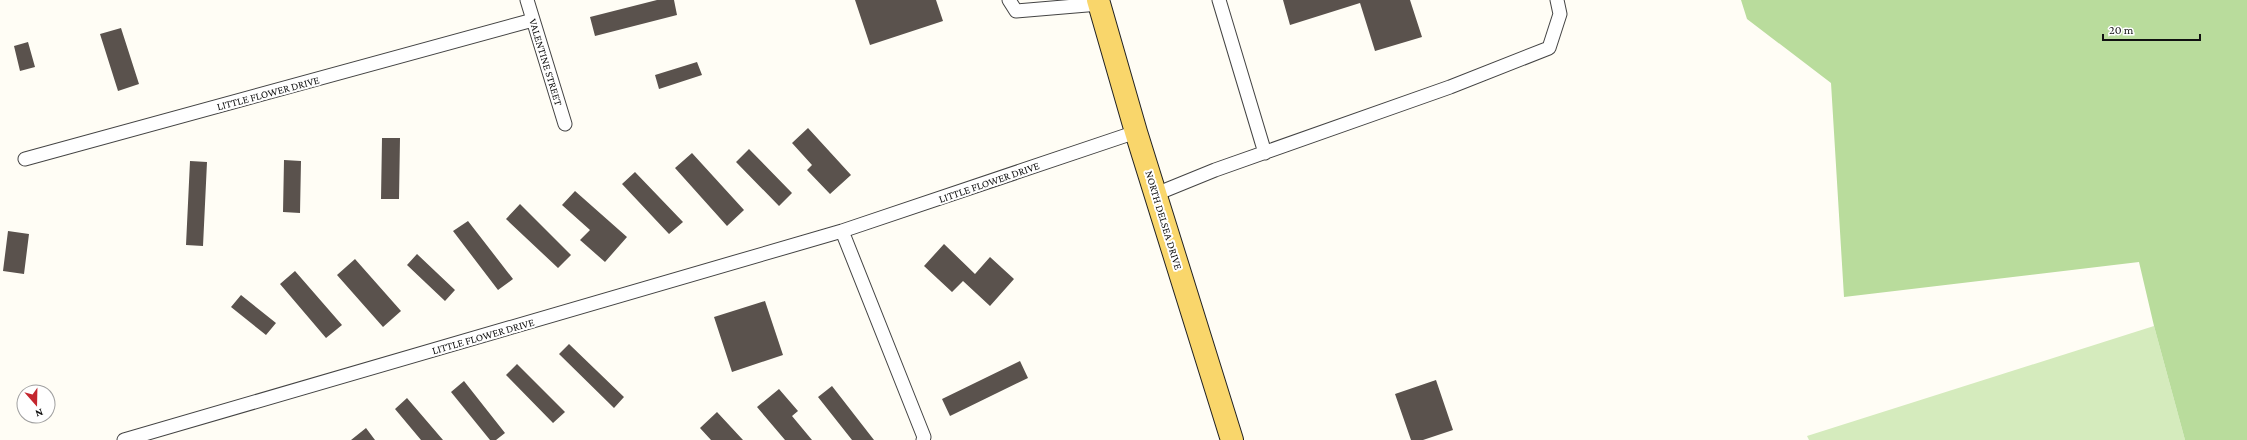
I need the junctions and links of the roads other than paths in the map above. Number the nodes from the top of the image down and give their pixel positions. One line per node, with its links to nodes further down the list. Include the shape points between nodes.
1 (527, 0): 6 (lane, VALENTINE STREET)
2 (1009, 0): 5 (lane, via 1016,11)
3 (1219, 0): 9 (lane)
4 (1557, 0): 9 (lane, via 1560,14 1548,48 1450,87)
5 (1098, 2): 8 (main road, NORTH DELSEA DRIVE)
6 (533, 20): 7 (lane, VALENTINE STREET); 10 (lane, LITTLE FLOWER DRIVE)
7 (565, 124)
8 (1136, 132): 11 (main road, NORTH DELSEA DRIVE); 12 (lane, LITTLE FLOWER DRIVE)
9 (1265, 153): 11 (lane)
10 (25, 159)
11 (1156, 194): 15 (main road, NORTH DELSEA DRIVE)
12 (842, 231): 13 (lane, LITTLE FLOWER DRIVE); 14 (lane, via 924,437)
13 (124, 440)
14 (923, 440)
15 (1232, 440)

